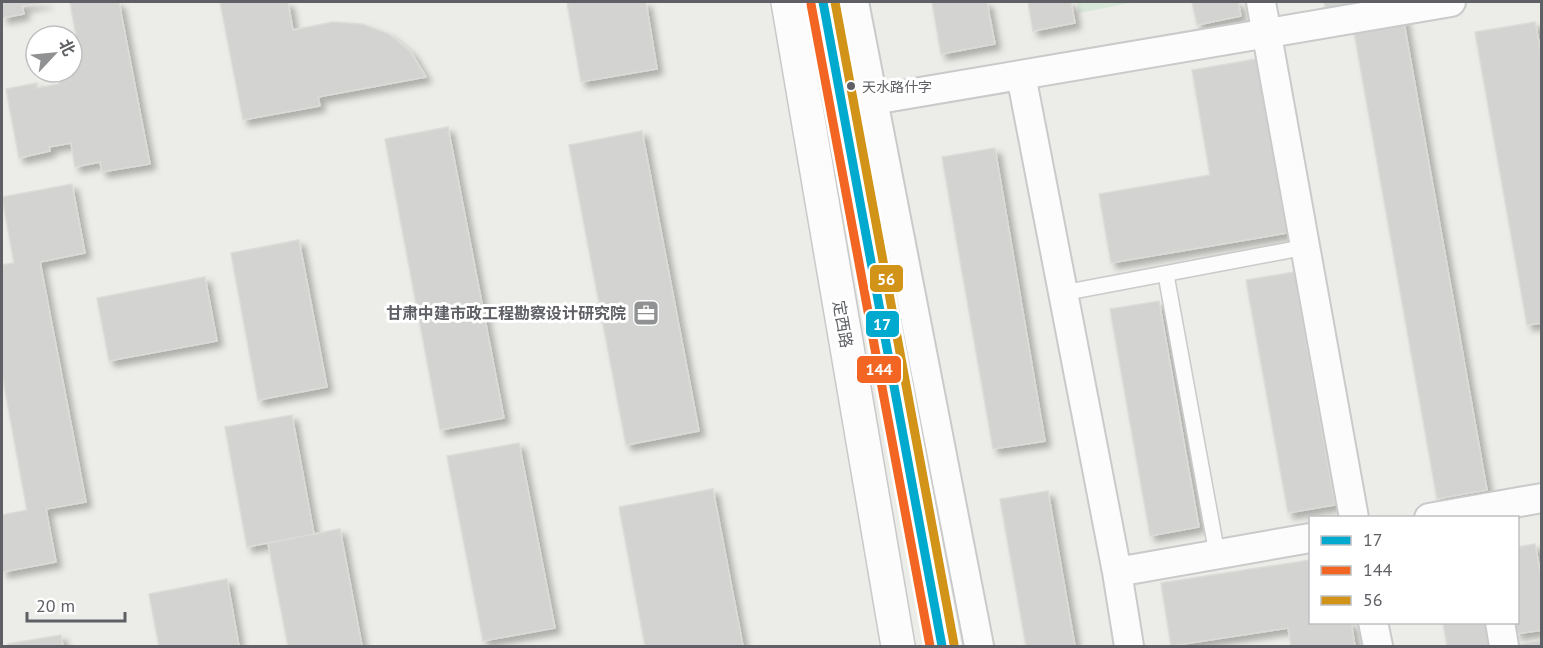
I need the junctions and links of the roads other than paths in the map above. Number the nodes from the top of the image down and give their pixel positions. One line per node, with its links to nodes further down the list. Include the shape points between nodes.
1 (788, 2): 21 (main road, 定西路)
2 (823, 2): 22 (main road)
3 (854, 2): 8 (street)
4 (1261, 2): 6 (street)
5 (1434, 3): 6 (street)
6 (1266, 33): 7 (street); 9 (street)
7 (1021, 75): 8 (street); 11 (street)
8 (873, 100): 23 (street)
9 (1306, 247): 10 (lane); 14 (street)
10 (1166, 275): 11 (lane); 17 (lane)
11 (1063, 293): 18 (street)
12 (1542, 498): 13 (street)
13 (1482, 513): 15 (street)
14 (1354, 516)
15 (1451, 516)
16 (1309, 538): 17 (street)
17 (1217, 554): 18 (street)
18 (1117, 572): 24 (street)
19 (1373, 624): 25 (street)
20 (1500, 624): 26 (street)
21 (898, 646)
22 (942, 646)
23 (979, 646)
24 (1129, 646)
25 (1378, 646)
26 (1504, 646)

